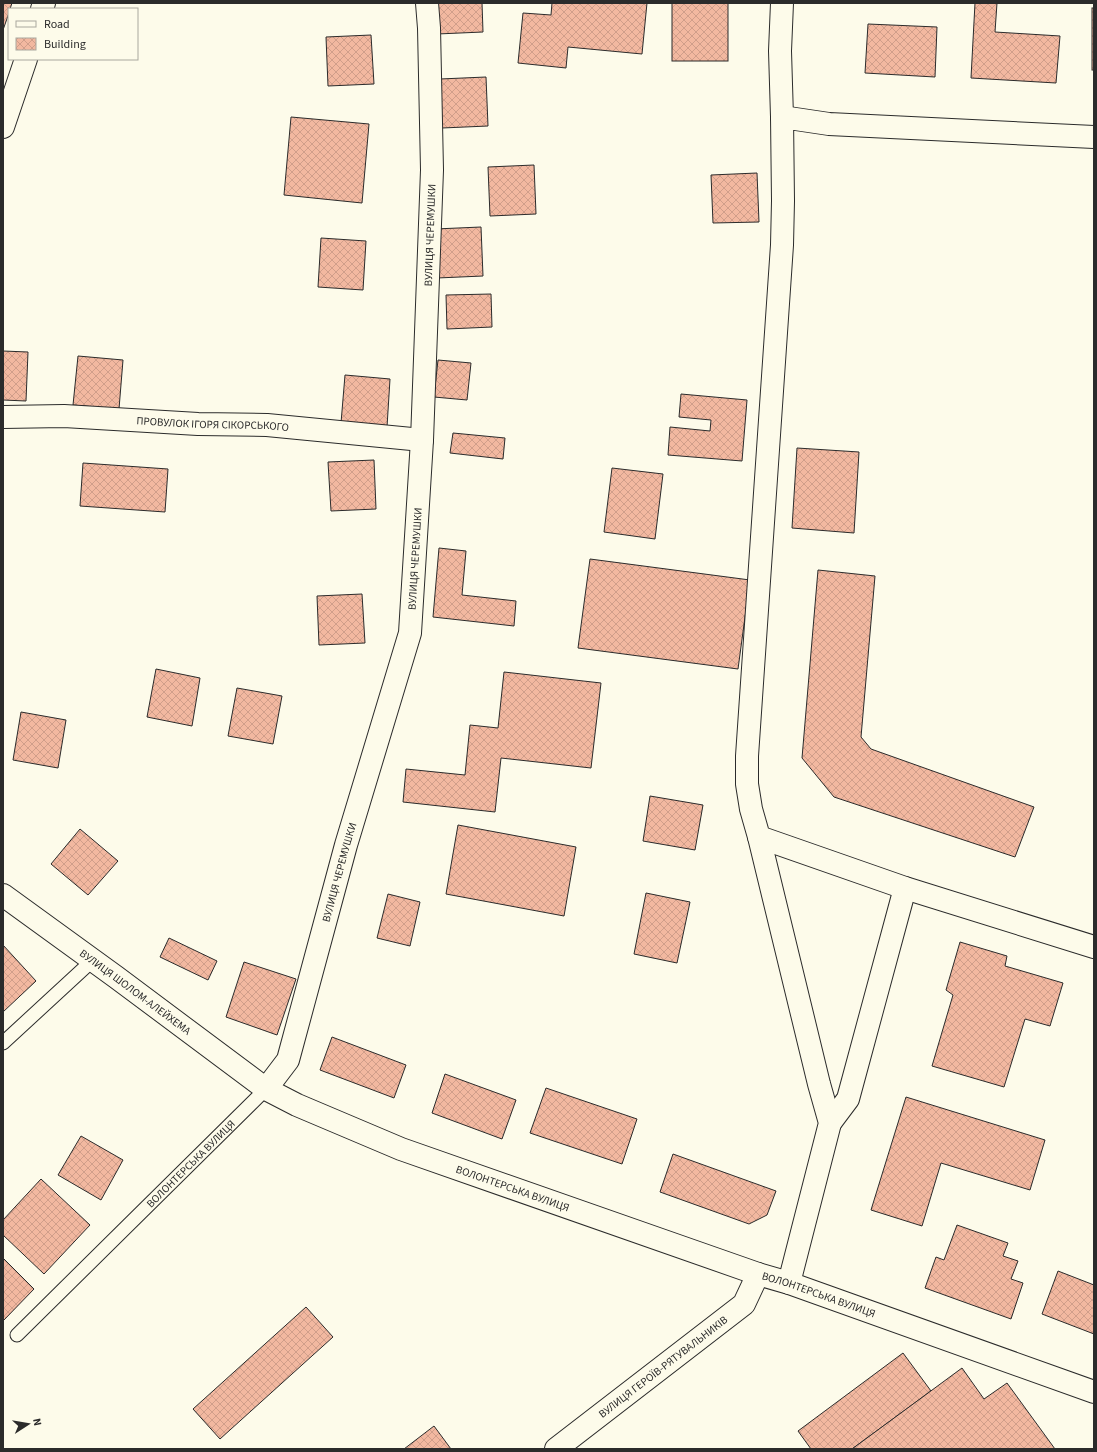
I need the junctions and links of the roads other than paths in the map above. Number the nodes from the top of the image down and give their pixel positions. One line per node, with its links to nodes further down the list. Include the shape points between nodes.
1 (427, 3): 8 (street, ВУЛИЦЯ ЧЕРЕМУШКИ, via 432,170)
2 (782, 3): 4 (street)
3 (26, 60): 5 (street)
4 (782, 117): 6 (street, via 829,124); 9 (street, via 782,245 747,756 747,784)
5 (3, 127)
6 (1094, 137)
7 (3, 417): 8 (street, ПРОВУЛОК ІГОРЯ СІКОРСЬКОГО, via 64,416 267,426)
8 (422, 440): 15 (street, ВУЛИЦЯ ЧЕРЕМУШКИ, via 410,633 346,844 288,1060)
9 (759, 837): 10 (street); 16 (street)
10 (905, 888): 12 (street); 16 (street, via 848,1098)
11 (3, 895): 13 (street, ВУЛИЦЯ ШОЛОМ-АЛЕЙХЕМА)
12 (1094, 947)
13 (93, 960): 14 (lane); 15 (street, ВУЛИЦЯ ШОЛОМ-АЛЕЙХЕМА)
14 (3, 1043)
15 (266, 1089): 17 (street, ВОЛОНТЕРСЬКА ВУЛИЦЯ, via 297,1105 401,1149); 19 (lane, ВОЛОНТЕРСЬКА ВУЛИЦЯ)
16 (830, 1123): 18 (street)
17 (758, 1274): 18 (street, ВОЛОНТЕРСЬКА ВУЛИЦЯ); 21 (street, ВУЛИЦЯ ГЕРОЇВ-РЯТУВАЛЬНИКІВ, via 744,1304)
18 (789, 1283): 20 (street, ВОЛОНТЕРСЬКА ВУЛИЦЯ)
19 (18, 1335)
20 (1094, 1392)
21 (556, 1449)

